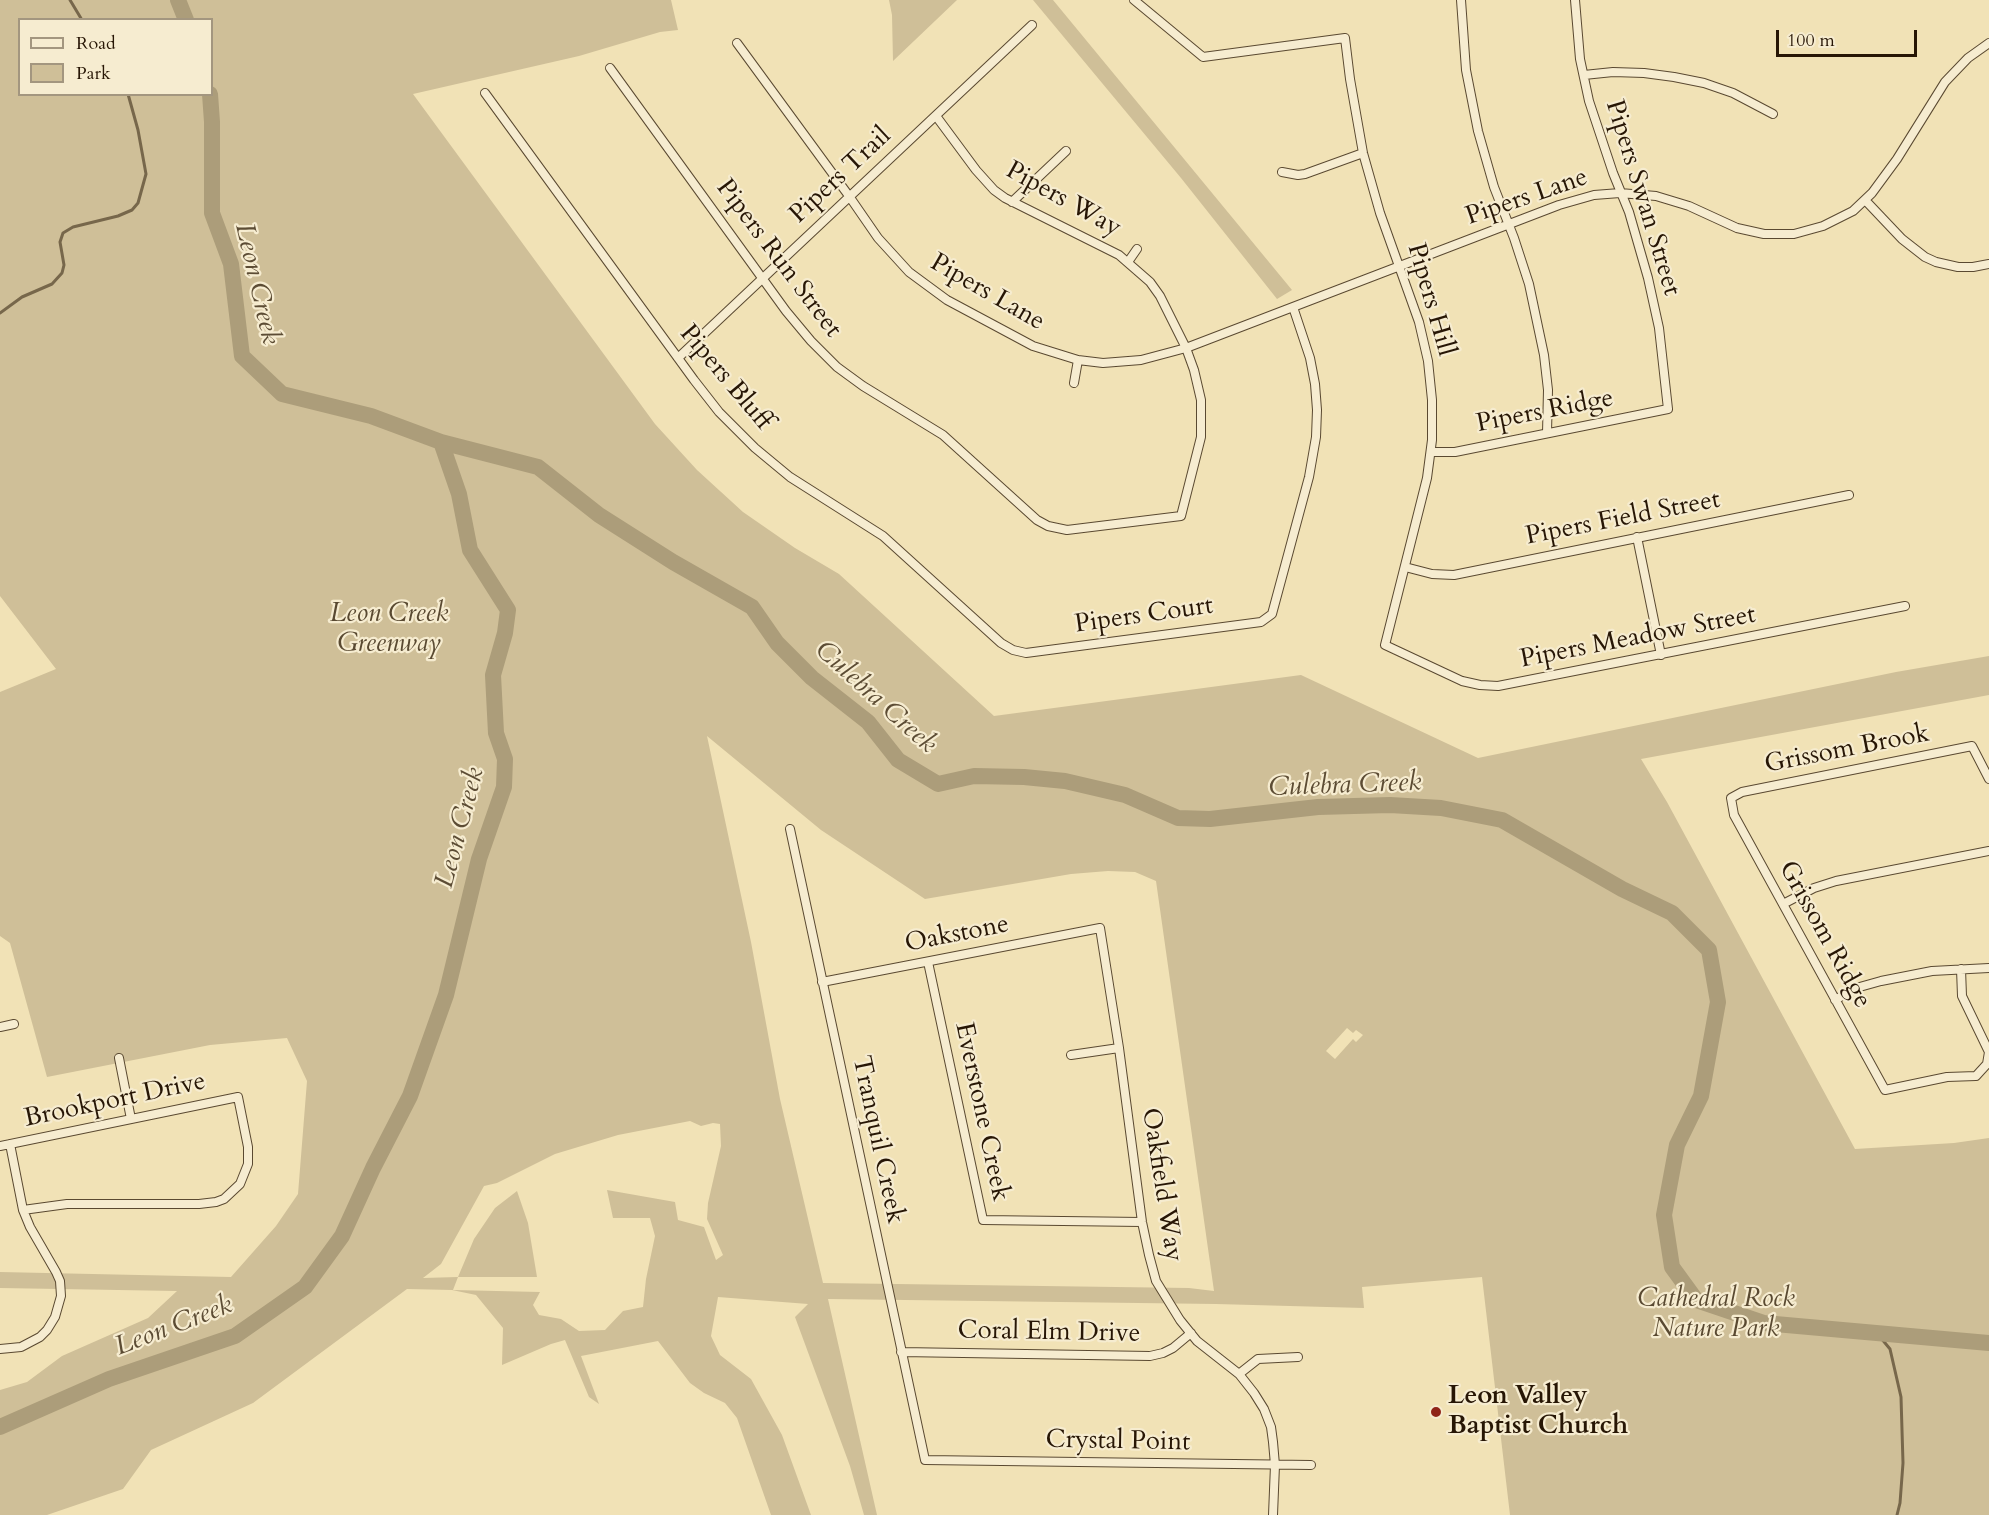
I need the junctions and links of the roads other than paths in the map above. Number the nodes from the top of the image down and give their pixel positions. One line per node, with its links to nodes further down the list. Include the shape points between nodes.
1 (1134, 0): 13 (street, Pipers Hill, via 1203,57 1345,38)
2 (1461, 0): 19 (street, via 1472,104 1490,175)
3 (1575, 0): 8 (street, Pipers Swan Street)
4 (1032, 25): 11 (street, Pipers Trail)
5 (737, 43): 16 (street, Pipers Lane)
6 (1989, 43): 17 (street, Pipers Lane, via 1945,82 1892,166)
7 (610, 68): 24 (street, Pipers Run Street)
8 (1584, 75): 10 (street, via 1613,72 1674,77 1733,93); 15 (street, Pipers Swan Street)
9 (485, 93): 27 (street, Pipers Bluff)
10 (1773, 114)
11 (936, 116): 16 (street, Pipers Trail); 18 (street, Pipers Way, via 976,170)
12 (1066, 151): 18 (street)
13 (1363, 153): 14 (street, via 1305,174); 23 (street, Pipers Hill)
14 (1282, 172)
15 (1620, 193): 17 (street, Pipers Lane, via 1672,200 1737,228 1774,234 1794,234 1823,226); 19 (street, Pipers Lane, via 1577,199); 30 (street, Pipers Swan Street, via 1629,212 1659,328)
16 (849, 196): 24 (street, Pipers Trail); 28 (street, Pipers Lane, via 878,238 926,286 1033,346)
17 (1865, 200): 22 (street, via 1908,246 1925,257 1958,267)
18 (1012, 202): 21 (street, Pipers Way)
19 (1509, 224): 23 (street, Pipers Lane); 31 (street, via 1533,300 1544,355)
20 (1137, 249): 21 (street, Pipers Way)
21 (1128, 262): 26 (street, Pipers Way, via 1160,296)
22 (1989, 264)
23 (1401, 267): 25 (street, Pipers Lane); 32 (street, Pipers Hill, via 1428,361)
24 (763, 278): 27 (street, Pipers Trail); 34 (street, Pipers Run Street, via 786,311 837,367 944,435 1037,520 1067,530)
25 (1293, 307): 26 (street, Pipers Lane); 39 (street, Pipers Court, via 1315,384 1316,437 1272,614 1261,622)
26 (1186, 348): 28 (street, Pipers Lane, via 1124,363); 34 (street, Pipers Way, via 1198,388 1202,420 1198,454)
27 (678, 358): 39 (street, Pipers Bluff, via 719,412 755,448 790,477 883,536 1000,643)
28 (1078, 360): 29 (street)
29 (1074, 383)
30 (1668, 409): 31 (street, Pipers Ridge)
31 (1547, 433): 32 (street, Pipers Ridge, via 1455,452)
32 (1431, 452): 36 (street, Pipers Hill)
33 (1849, 495): 35 (street, Pipers Field Street)
34 (1181, 516)
35 (1637, 537): 36 (street, Pipers Field Street, via 1454,575); 40 (street)
36 (1405, 567): 38 (street, Pipers Hill)
37 (1905, 606): 40 (street, Pipers Meadow Street)
38 (1385, 645): 40 (street, Pipers Meadow Street, via 1462,681 1489,686)
39 (1020, 652)
40 (1661, 655)
41 (1989, 779): 42 (street, Grissom Brook, via 1972,746 1743,792)
42 (1731, 798): 45 (street, Grissom Ridge, via 1734,815)
43 (790, 829): 50 (street, Tranquil Creek)
44 (1989, 851): 45 (street, via 1836,881)
45 (1783, 904): 51 (street, Grissom Ridge)
46 (1100, 928): 47 (street, Oakstone); 54 (street, Oakfield Way)
47 (928, 962): 50 (street, Oakstone); 61 (street, Everstone Creek, via 983,1220)
48 (1989, 968): 49 (street)
49 (1961, 969): 51 (street, via 1881,981 1856,988); 51 (street, Grissom Ridge, via 1962,996 1989,1052 1987,1064 1976,1076 1947,1077 1885,1090)
50 (822, 982): 64 (street, Tranquil Creek)
51 (1835, 1000)
52 (15, 1024): 53 (street)
53 (0, 1027)
54 (1119, 1048): 55 (street); 61 (street, Oakfield Way)
55 (1071, 1055)
56 (119, 1058): 57 (street)
57 (131, 1119): 58 (street, Brookport Drive); 60 (street, Brookport Drive, via 238,1097 249,1157 244,1178 224,1199 199,1204 68,1204)
58 (9, 1144): 59 (street, Brookport Drive); 60 (street)
59 (0, 1146)
60 (23, 1210): 63 (street, via 56,1272 60,1303 40,1337 21,1347)
61 (1142, 1222): 62 (street, Oakfield Way, via 1156,1281)
62 (1191, 1333): 64 (street, Coral Elm Drive, via 1173,1348 1150,1356); 66 (street, Oakfield Way)
63 (0, 1349)
64 (901, 1352): 67 (street, Tranquil Creek)
65 (1298, 1357): 66 (street, via 1258,1359)
66 (1239, 1374): 68 (street, Oakfield Way, via 1264,1409 1271,1427)
67 (925, 1460): 68 (street, Crystal Point)
68 (1275, 1466): 69 (street, Crystal Point); 70 (street, Oakfield Way)
69 (1311, 1466)
70 (1274, 1515)

